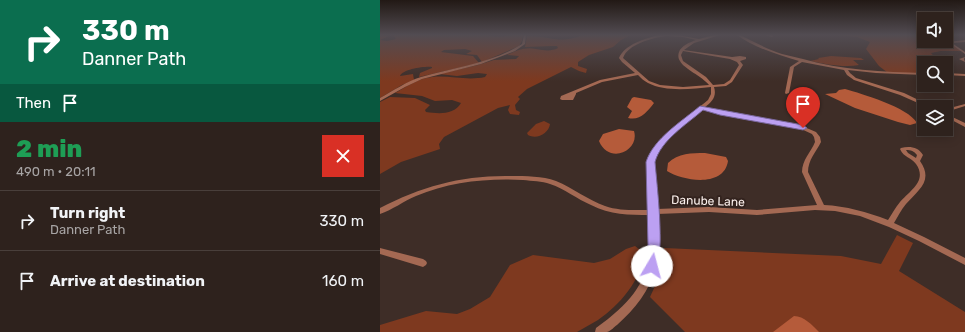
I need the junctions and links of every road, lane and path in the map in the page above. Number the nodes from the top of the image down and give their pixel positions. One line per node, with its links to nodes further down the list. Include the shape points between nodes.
1 (513, 50): 21 (street, via 480,63 421,78)
2 (628, 50): 12 (street, via 621,58)
3 (681, 50): 18 (street, via 679,57 684,65)
4 (684, 50): 6 (street)
5 (771, 50): 9 (street)
6 (733, 58): 8 (street); 8 (street, via 745,58)
7 (965, 58): 10 (street, via 961,59)
8 (738, 60): 18 (street, via 741,65 730,82)
9 (802, 60): 11 (street); 19 (street, via 792,67)
10 (965, 61)
11 (846, 70): 13 (street); 22 (street, via 855,79)
12 (638, 74): 18 (street, via 650,83 665,87); 20 (street, via 601,81)
13 (917, 74)
14 (953, 75): 15 (street)
15 (956, 75): 16 (street); 17 (street)
16 (965, 75)
17 (965, 80)
18 (713, 86): 24 (street, via 713,97)
19 (787, 93)
20 (574, 94)
21 (380, 100)
22 (917, 101)
23 (965, 106): 25 (street)
24 (702, 108): 29 (street, via 800,127 814,133 818,142 804,166); 31 (street, via 663,141 654,153 651,162)
25 (953, 109)
26 (953, 119): 27 (street)
27 (965, 125)
28 (917, 161): 32 (street, via 923,176 920,186 908,196)
29 (821, 207): 31 (street, Danube Lane, via 756,213 705,210); 32 (street, Danube Lane, via 852,211)
30 (380, 211): 31 (street, Danube Lane, via 436,186 491,177 536,179 559,185 590,204 609,210)
31 (653, 211): 36 (street, via 654,255 645,283 622,315)
32 (889, 224): 34 (street, Danube Lane)
33 (380, 252): 35 (street)
34 (965, 262)
35 (423, 263)
36 (601, 332)

